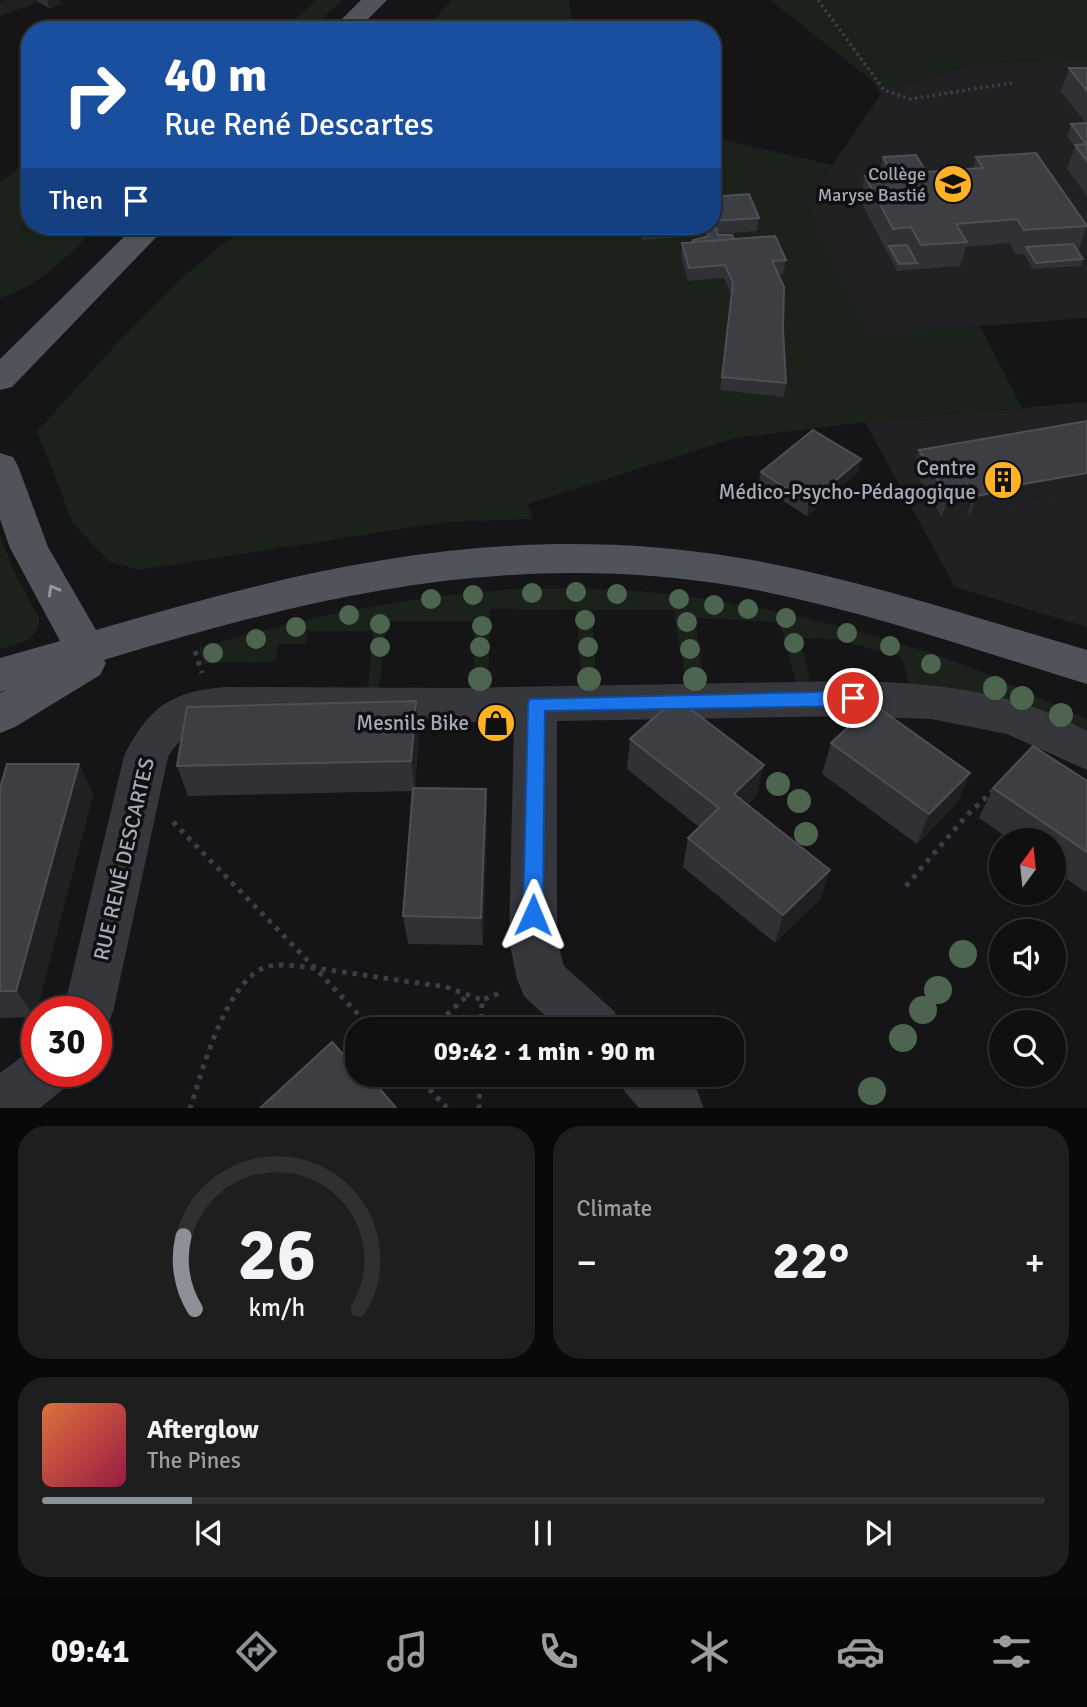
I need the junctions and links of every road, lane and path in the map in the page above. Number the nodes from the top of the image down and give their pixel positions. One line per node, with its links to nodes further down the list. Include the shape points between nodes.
1 (375, 0): 3 (main road)
2 (818, 0): 4 (path, via 884,90 910,99)
3 (353, 21)
4 (1012, 83)
5 (124, 235): 7 (main road)
6 (143, 235): 8 (main road)
7 (0, 351)
8 (0, 379)
9 (0, 466): 11 (main road, one-way to 9, via 29,548)
10 (994, 640): 11 (main road, via 793,583 696,567 594,558 502,560 401,570 261,600); 13 (main road); 16 (main road)
11 (104, 645): 15 (main road); 18 (main road)
12 (194, 647): 14 (path)
13 (1087, 667)
14 (202, 674)
15 (0, 675)
16 (1087, 681)
17 (536, 704): 19 (street, RUE RENÉ DESCARTES, via 853,698 962,705 1002,713); 25 (street, RUE RENÉ DESCARTES, via 225,704 178,715 155,736 146,756); 29 (street, via 533,942 542,979)
18 (0, 715)
19 (1087, 752)
20 (1005, 779): 22 (path)
21 (169, 817): 23 (path)
22 (906, 886)
23 (315, 968): 24 (path, via 446,987); 27 (path); 35 (path, via 279,965 260,969 246,979 203,1066)
24 (469, 995): 26 (path); 28 (path)
25 (92, 996)
26 (482, 1000)
27 (361, 1017)
28 (444, 1017)
29 (583, 1017)
30 (24, 1087): 34 (street)
31 (427, 1087): 36 (path)
32 (480, 1087): 37 (path)
33 (656, 1087): 38 (street)
34 (0, 1106)
35 (190, 1108)
36 (447, 1108)
37 (479, 1108)
38 (678, 1108)

